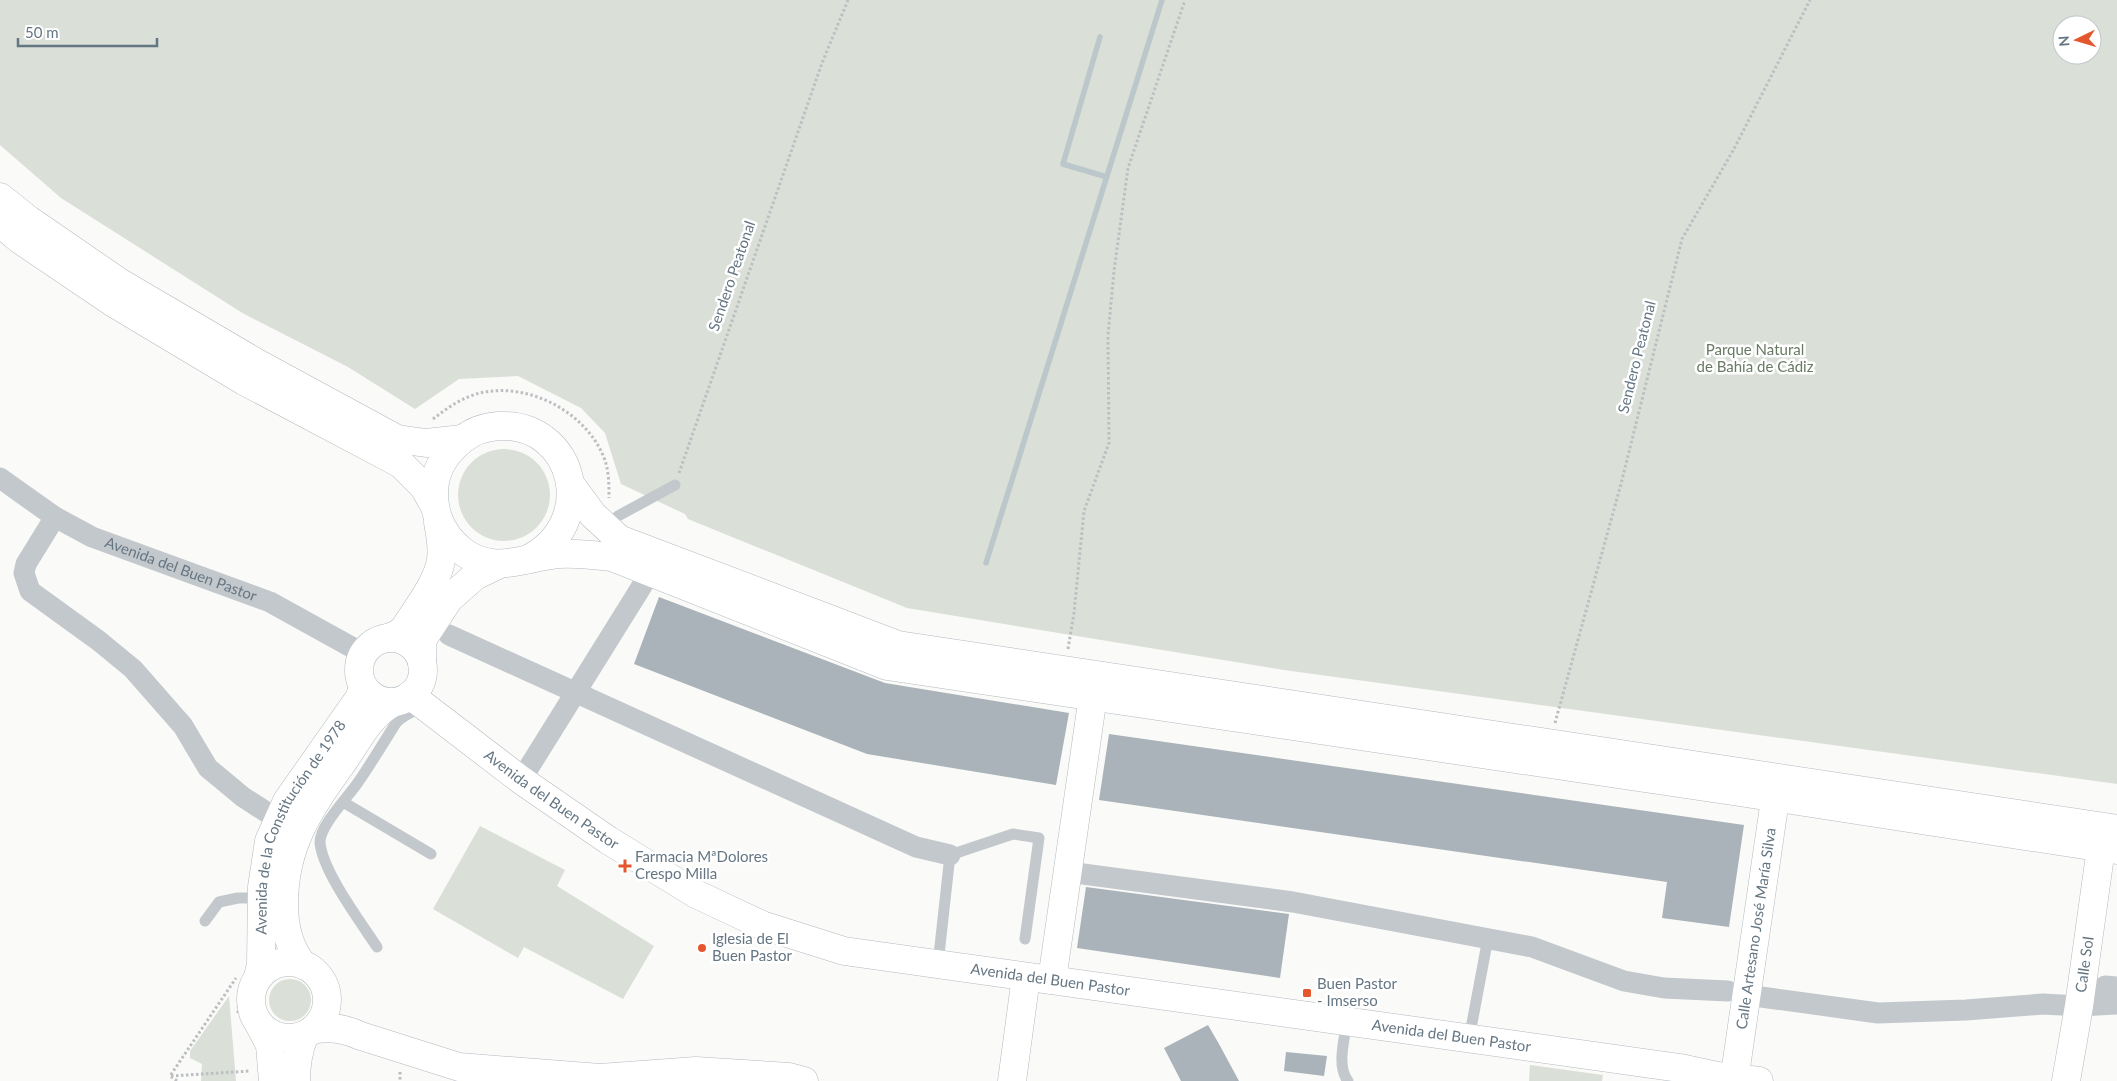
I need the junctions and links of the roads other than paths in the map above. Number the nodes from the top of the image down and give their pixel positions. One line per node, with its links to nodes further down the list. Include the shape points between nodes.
1 (0, 197): 3 (street, via 119,282 257,363 397,439 426,443)
2 (0, 223): 7 (street, via 112,302 244,381 401,464 424,487)
3 (463, 439): 5 (street, via 492,427 532,432 554,448 568,472); 7 (street, via 440,466 435,485)
4 (0, 478): 8 (street, Avenida del Buen Pastor)
5 (571, 485): 9 (street, via 585,506); 10 (street, via 570,512 565,524 549,546)
6 (674, 485): 9 (lane)
7 (436, 512): 11 (street, via 452,542 462,551 480,560); 14 (street, via 441,543 441,561 436,576 404,629)
8 (55, 517): 15 (street, Avenida del Buen Pastor, via 92,537 270,602); 24 (street, via 26,564 24,573 30,591 133,669 182,726 208,768 243,797)
9 (612, 522): 22 (street, via 619,539 898,645 1068,655 1554,728)
10 (526, 560): 11 (street); 12 (street, via 557,554 612,557)
11 (500, 564): 16 (street, via 475,576 449,599 424,637)
12 (650, 574): 18 (street); 19 (street, via 887,666)
13 (449, 635): 18 (street)
14 (388, 638): 15 (street, via 372,645); 16 (street, via 413,647)
15 (364, 654): 17 (street, via 359,668)
16 (422, 663): 20 (street, via 421,680)
17 (363, 686): 20 (street, via 376,698); 24 (street, Avenida de la Constitución de 1978, via 360,697 287,801)
18 (576, 693): 21 (street); 27 (street, via 916,848)
19 (1093, 696): 22 (street); 28 (street)
20 (410, 701): 21 (street, Avenida del Buen Pastor); 23 (lane, via 413,712 403,715 396,723); 34 (street, Avenida de la Constitución de 1978, via 378,712 314,802 297,834 288,858 284,916 289,940)
21 (522, 780): 35 (street, Avenida del Buen Pastor, via 608,840 696,894 762,925 844,951)
22 (1777, 788): 25 (street); 40 (street, Calle Artesano José María Silva)
23 (343, 802): 26 (lane); 33 (lane, via 320,841 333,876)
24 (278, 819): 29 (street, Avenida de la Constitución de 1978, via 269,840)
25 (2112, 842): 42 (street, Calle Sol)
26 (431, 854)
27 (950, 854): 32 (lane, via 1012,834 1039,838); 35 (lane)
28 (1068, 872): 31 (street, via 1293,902); 38 (street)
29 (262, 898): 30 (lane, via 219,902); 36 (street, Avenida de la Constitución de 1978, via 261,965)
30 (205, 921)
31 (1488, 938): 40 (street, via 1532,947 1624,981 1664,988); 47 (lane)
32 (1025, 939)
33 (377, 947)
34 (303, 964): 36 (street, via 284,962); 41 (street, via 319,977)
35 (938, 964): 37 (street, Avenida del Buen Pastor)
36 (247, 977): 44 (street, via 254,986 251,1006)
37 (1026, 977): 38 (street, Avenida del Buen Pastor); 52 (street)
38 (1052, 980): 43 (street, Avenida del Buen Pastor)
39 (2117, 987): 42 (street, via 2105,986)
40 (1738, 993): 42 (street, via 1878,1013 2043,1004); 50 (street, Calle Artesano José María Silva)
41 (327, 995): 45 (street, via 344,1019); 46 (street, via 325,1014)
42 (2100, 1005): 54 (street, Calle Sol)
43 (1347, 1020): 47 (street, Avenida del Buen Pastor); 53 (lane, via 1342,1067)
44 (259, 1024): 46 (street, via 275,1036 285,1038); 48 (street)
45 (346, 1029): 46 (street, via 326,1028); 49 (street, via 459,1067)
46 (309, 1033): 48 (street, via 298,1052 295,1068)
47 (1469, 1039): 50 (street, Avenida del Buen Pastor, via 1680,1068)
48 (280, 1077)
49 (600, 1080): 51 (street, via 696,1071 789,1077)
50 (1742, 1080)
51 (804, 1081)
52 (1012, 1081)
53 (1348, 1081)
54 (2066, 1081)

